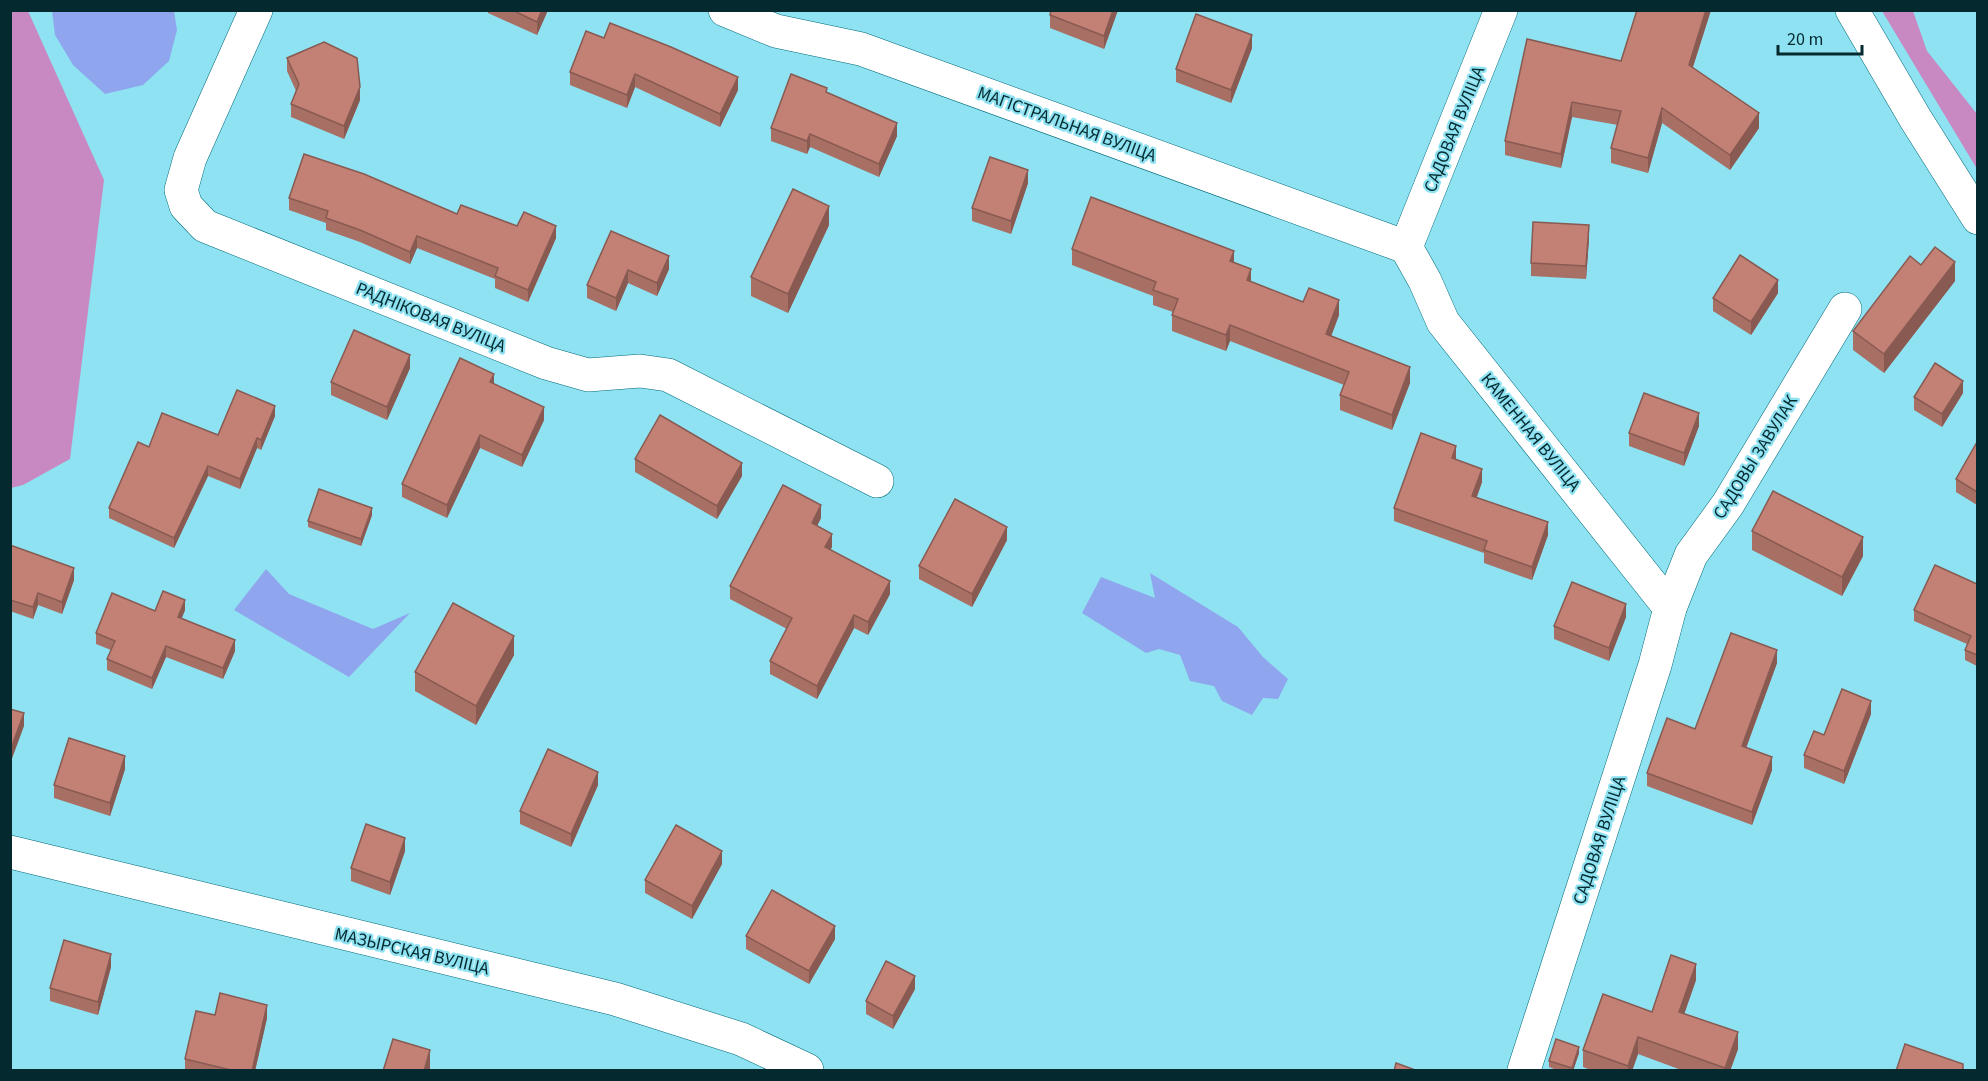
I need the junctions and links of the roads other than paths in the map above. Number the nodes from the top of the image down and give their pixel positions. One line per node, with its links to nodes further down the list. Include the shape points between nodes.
1 (256, 10): 8 (street, РАДНІКОВАЯ ВУЛІЦА, via 190,158 181,190 186,206 205,226 546,363 588,375 640,371 668,375)
2 (725, 10): 6 (street, МАГІСТРАЛЬНАЯ ВУЛІЦА, via 776,30 861,49)
3 (1501, 10): 6 (street, САДОВАЯ ВУЛІЦА)
4 (1852, 10): 5 (street)
5 (1977, 218)
6 (1406, 247): 9 (street, КАМЕННАЯ ВУЛІЦА, via 1443,322)
7 (1845, 309): 9 (street, САДОВЫ ЗАВУЛАК, via 1728,504 1691,555)
8 (877, 481)
9 (1670, 608): 12 (street, САДОВАЯ ВУЛІЦА, via 1652,676)
10 (10, 852): 11 (street, МАЗЫРСКАЯ ВУЛІЦА, via 615,999 741,1040)
11 (807, 1071)
12 (1524, 1071)

